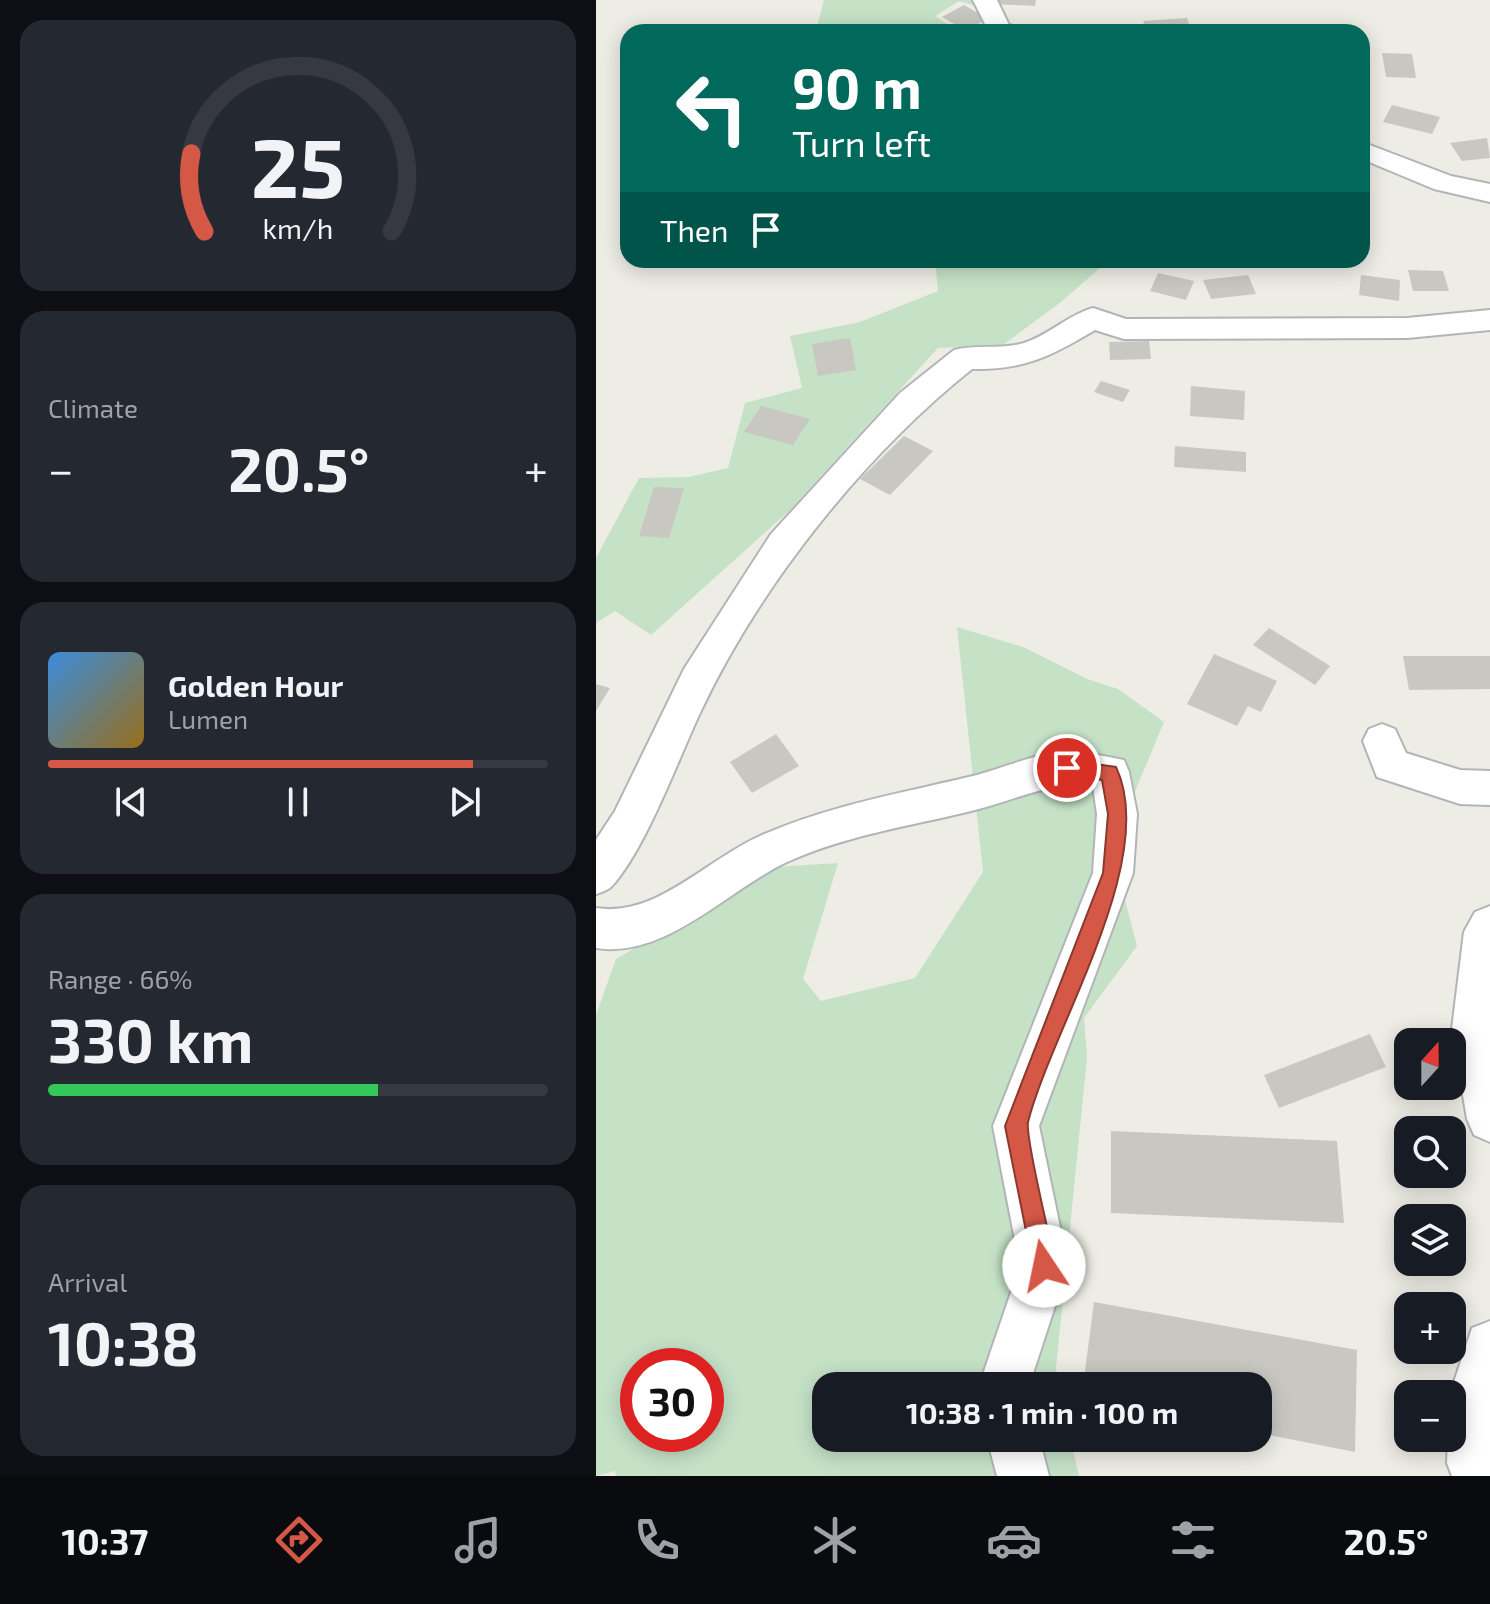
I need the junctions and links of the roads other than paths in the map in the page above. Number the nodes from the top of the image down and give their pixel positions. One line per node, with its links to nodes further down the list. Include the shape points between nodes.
1 (985, 0): 2 (street)
2 (997, 24)
3 (1370, 153): 4 (street, via 1444,183)
4 (1490, 193)
5 (1490, 320): 8 (street, via 1407,328 1124,329 1093,318 1039,349 1004,359 965,358 911,401 783,543 697,680 629,824)
6 (1382, 741): 7 (street, via 1391,765 1460,787)
7 (1490, 788)
8 (596, 875)
9 (1490, 926): 11 (street, via 1485,932 1474,1029)
10 (596, 928): 13 (street, via 611,934 644,924 804,834 1067,768 1110,772 1117,814 1113,873 1016,1126 1044,1266)
11 (1490, 1119)
12 (1490, 1346): 16 (street, via 1475,1394 1473,1463)
13 (1009, 1372)
14 (1017, 1452): 15 (street)
15 (1023, 1476)
16 (1489, 1476)

